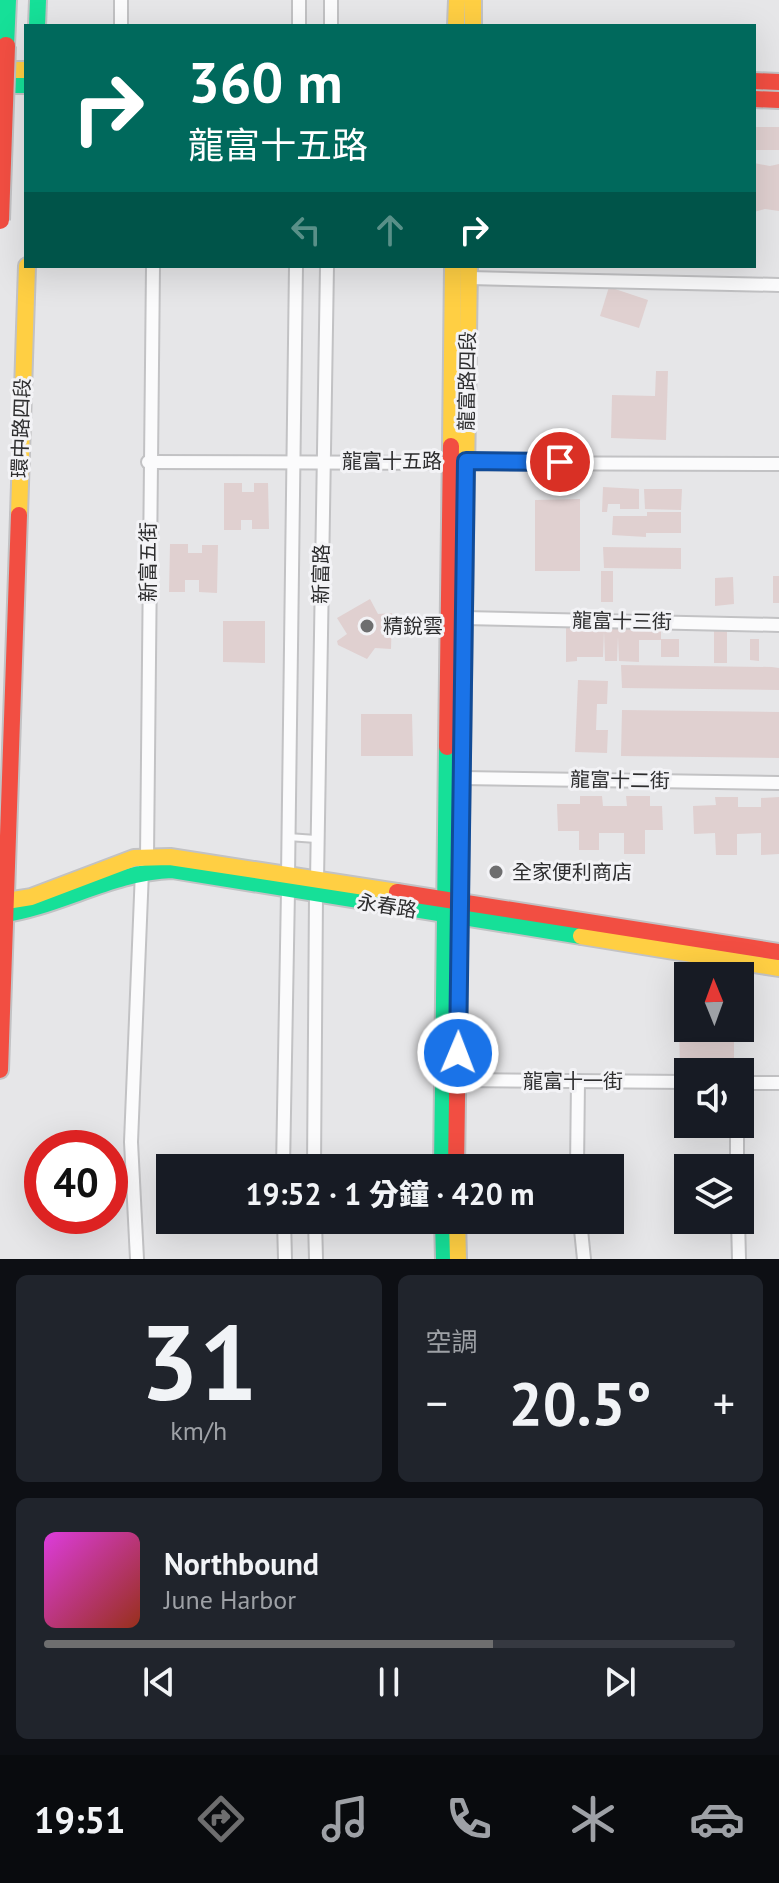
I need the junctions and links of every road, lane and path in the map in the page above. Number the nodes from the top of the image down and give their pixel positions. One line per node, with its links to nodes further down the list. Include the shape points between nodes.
1 (5, 0): 14 (main road)
2 (38, 0): 8 (main road)
3 (121, 0): 9 (street)
4 (299, 0): 10 (street)
5 (331, 0): 11 (street)
6 (457, 0): 12 (main road)
7 (473, 0): 13 (main road)
8 (37, 24)
9 (121, 24)
10 (299, 24)
11 (331, 24)
12 (456, 24)
13 (473, 24)
14 (3, 54): 23 (main road, bridge)
15 (0, 70): 16 (main road)
16 (24, 70)
17 (756, 81): 18 (main road)
18 (779, 82)
19 (0, 85): 20 (main road)
20 (24, 85)
21 (756, 99): 22 (main road)
22 (779, 100)
23 (0, 220)
24 (27, 268): 45 (main road, 環中路四段)
25 (153, 268): 32 (street, 新富五街)
26 (296, 268): 33 (street, 新富路)
27 (327, 268): 34 (street, 新富路)
28 (453, 268): 31 (main road, 龍富路四段)
29 (469, 272): 30 (street); 31 (main road, 龍富路四段)
30 (779, 285)
31 (458, 461): 34 (street, 龍富十五路); 35 (street, 龍富十五路); 36 (main road, 龍富路四段); 46 (main road, 龍富路四段)
32 (148, 462): 33 (street, 龍富十五路); 42 (street, 新富五街)
33 (294, 462): 34 (street, 龍富十五路); 40 (street, 新富路)
34 (323, 462): 41 (street, 新富路)
35 (779, 464)
36 (464, 618): 37 (street, 龍富十三街); 38 (main road, 龍富路四段)
37 (779, 625)
38 (462, 778): 39 (street, 龍富十二街); 46 (main road, 龍富路四段)
39 (779, 783)
40 (288, 837): 41 (lane); 43 (street, 新富路)
41 (318, 839): 44 (street, 新富路)
42 (145, 864): 43 (main road, 永春路, via 170,857); 45 (main road, 永春路, via 134,858); 66 (street, 新富五街, via 131,1142)
43 (288, 884): 44 (main road, 永春路); 55 (street, 新富路)
44 (316, 888): 46 (main road, 永春路); 56 (street, 新富路)
45 (2, 907): 49 (main road, 環中路四段)
46 (453, 910): 47 (main road, 永春路); 48 (main road, 永春路); 50 (main road, 龍富路四段); 57 (main road, 龍富路四段)
47 (779, 952)
48 (779, 968)
49 (0, 1070)
50 (457, 1080): 51 (street, 龍富十一街); 58 (main road, 龍富路四段)
51 (578, 1081): 52 (street, 龍富十一街); 59 (street)
52 (674, 1082)
53 (754, 1083): 54 (street)
54 (779, 1083)
55 (283, 1154)
56 (314, 1154)
57 (443, 1154)
58 (456, 1154)
59 (577, 1154)
60 (284, 1234): 67 (street)
61 (315, 1234): 68 (street)
62 (443, 1234): 69 (main road)
63 (457, 1234): 70 (main road)
64 (581, 1234): 71 (street)
65 (738, 1234): 72 (street)
66 (137, 1259)
67 (285, 1259)
68 (316, 1259)
69 (444, 1259)
70 (458, 1259)
71 (584, 1259)
72 (739, 1259)

